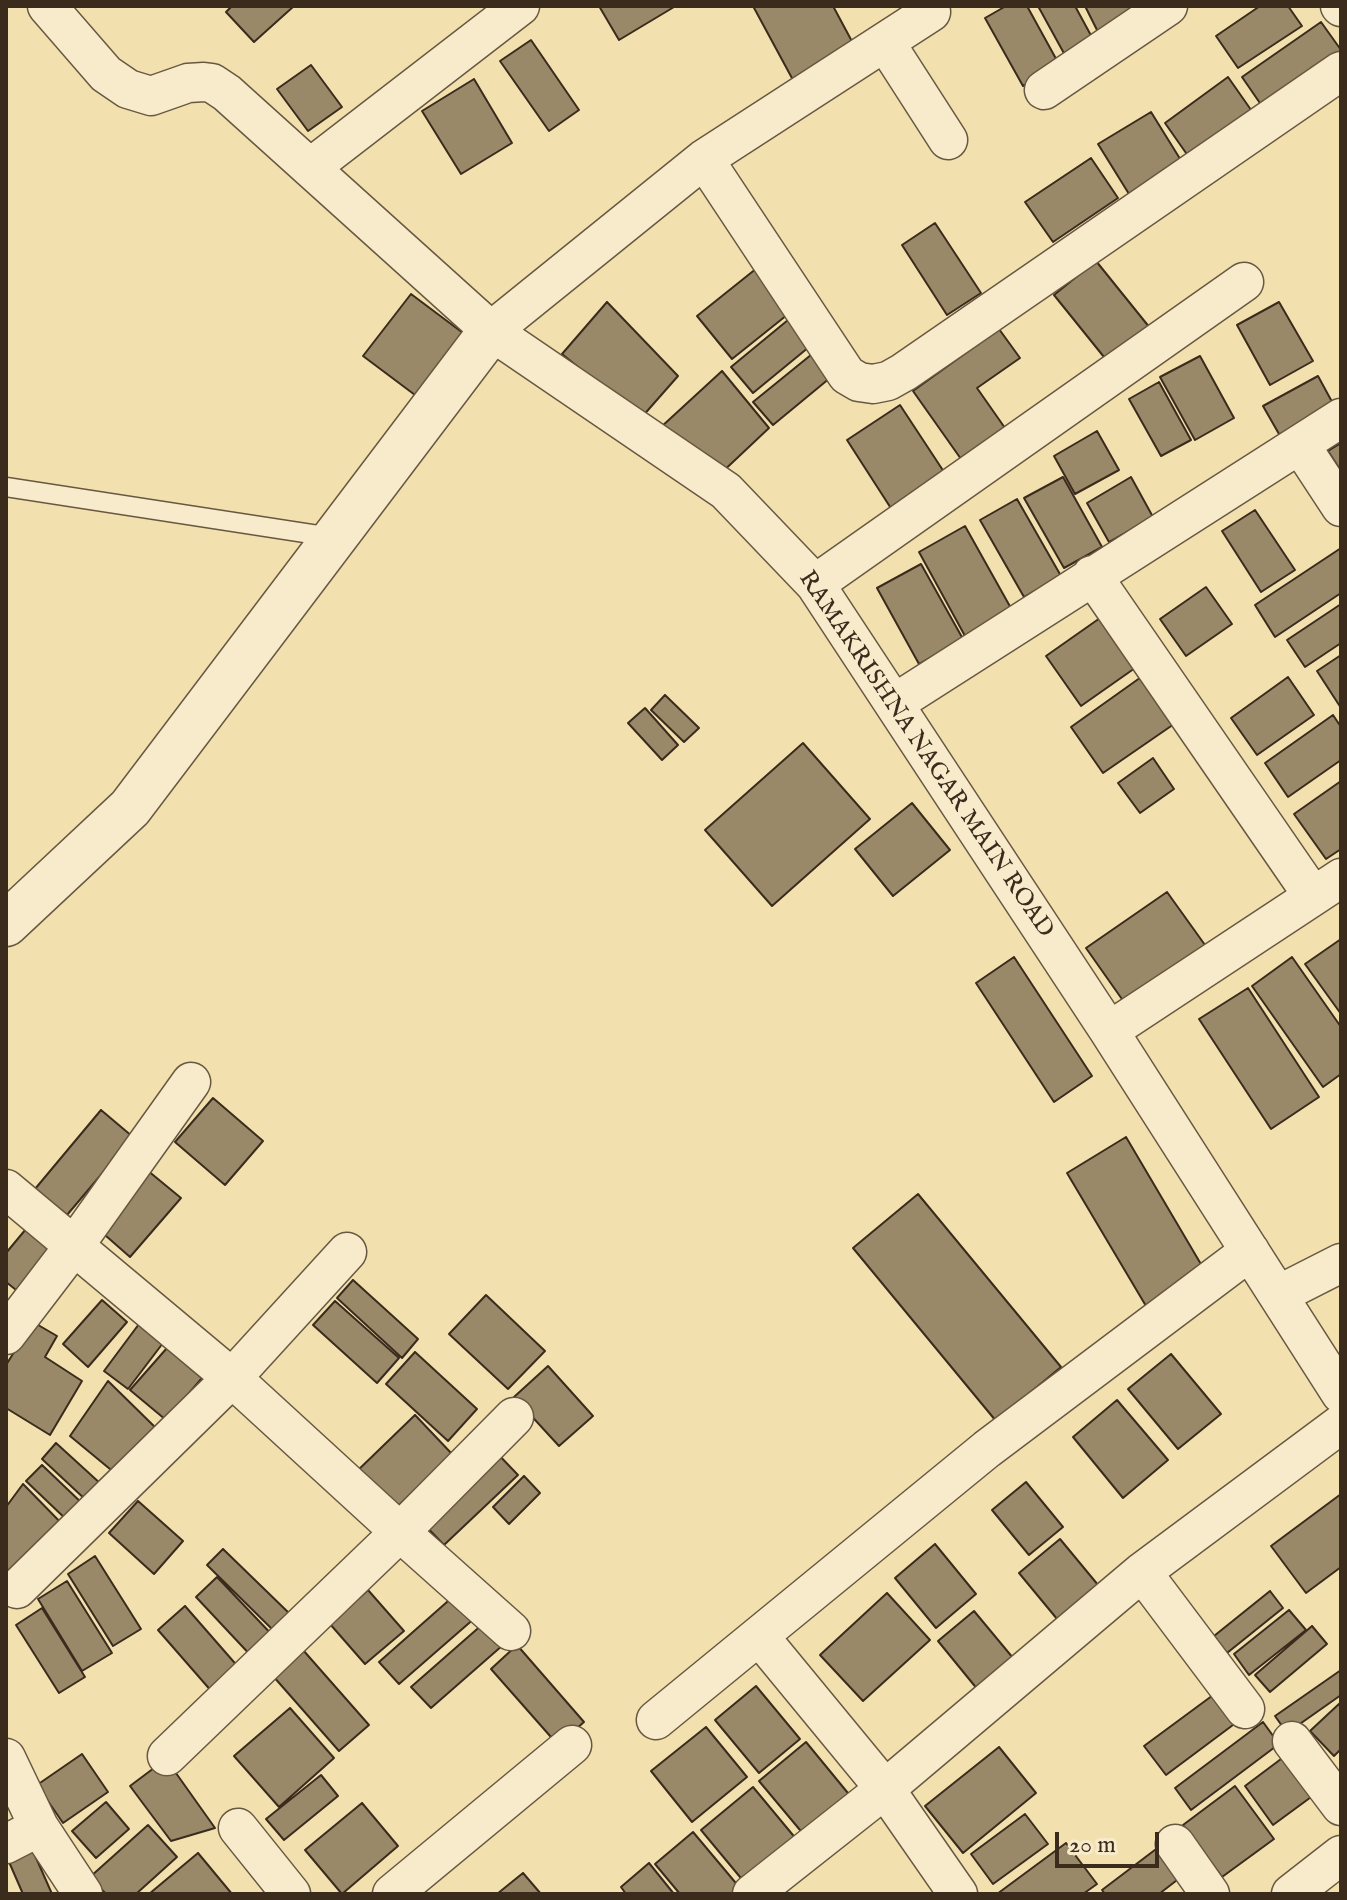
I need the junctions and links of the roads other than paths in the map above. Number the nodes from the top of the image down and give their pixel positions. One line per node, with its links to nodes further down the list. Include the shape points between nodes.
1 (47, 6): 10 (street, RAMAKRISHNA NAGAR MAIN ROAD, via 106,74 128,89 151,96 188,83 212,83)
2 (520, 6): 10 (street)
3 (1168, 6): 7 (street)
4 (931, 12): 5 (street)
5 (885, 42): 8 (street); 9 (street)
6 (1341, 71): 9 (street, via 904,372 873,384 847,375)
7 (1044, 90)
8 (948, 140)
9 (704, 159): 12 (street)
10 (310, 168): 12 (street, RAMAKRISHNA NAGAR MAIN ROAD)
11 (1244, 282): 19 (street)
12 (491, 331): 17 (street); 19 (street, RAMAKRISHNA NAGAR MAIN ROAD, via 726,491)
13 (1341, 418): 14 (street)
14 (1301, 446): 16 (street); 18 (street)
15 (6, 487): 17 (lane)
16 (1341, 507)
17 (334, 538): 22 (street, via 130,808)
18 (1092, 575): 20 (street); 21 (street)
19 (815, 584): 20 (street, RAMAKRISHNA NAGAR MAIN ROAD)
20 (895, 703): 23 (street, RAMAKRISHNA NAGAR MAIN ROAD)
21 (1327, 887): 23 (street)
22 (6, 924)
23 (1109, 1031): 27 (street, RAMAKRISHNA NAGAR MAIN ROAD)
24 (191, 1082): 26 (street)
25 (6, 1189): 26 (street)
26 (74, 1246): 31 (street); 32 (street)
27 (1250, 1251): 30 (street, RAMAKRISHNA NAGAR MAIN ROAD); 40 (street, via 987,1449)
28 (347, 1252): 32 (street)
29 (1341, 1263): 30 (street)
30 (1278, 1295): 33 (street, RAMAKRISHNA NAGAR MAIN ROAD)
31 (6, 1335)
32 (232, 1378): 36 (street); 38 (street)
33 (1341, 1394)
34 (514, 1417): 36 (street)
35 (1341, 1424): 37 (street)
36 (400, 1532): 39 (street); 45 (street)
37 (1142, 1572): 41 (street); 47 (street)
38 (17, 1589)
39 (511, 1631)
40 (759, 1636): 42 (street); 47 (street)
41 (1245, 1709)
42 (656, 1720)
43 (1292, 1741): 48 (street)
44 (572, 1745): 56 (street)
45 (167, 1756)
46 (6, 1758): 49 (street)
47 (885, 1789): 57 (street); 58 (street)
48 (1341, 1806)
49 (39, 1827): 51 (street); 54 (street)
50 (238, 1828): 55 (street)
51 (6, 1844)
52 (1175, 1844): 59 (street)
53 (1341, 1855): 60 (street)
54 (83, 1894)
55 (291, 1894)
56 (392, 1894)
57 (752, 1894)
58 (958, 1894)
59 (1210, 1894)
60 (1291, 1894)

